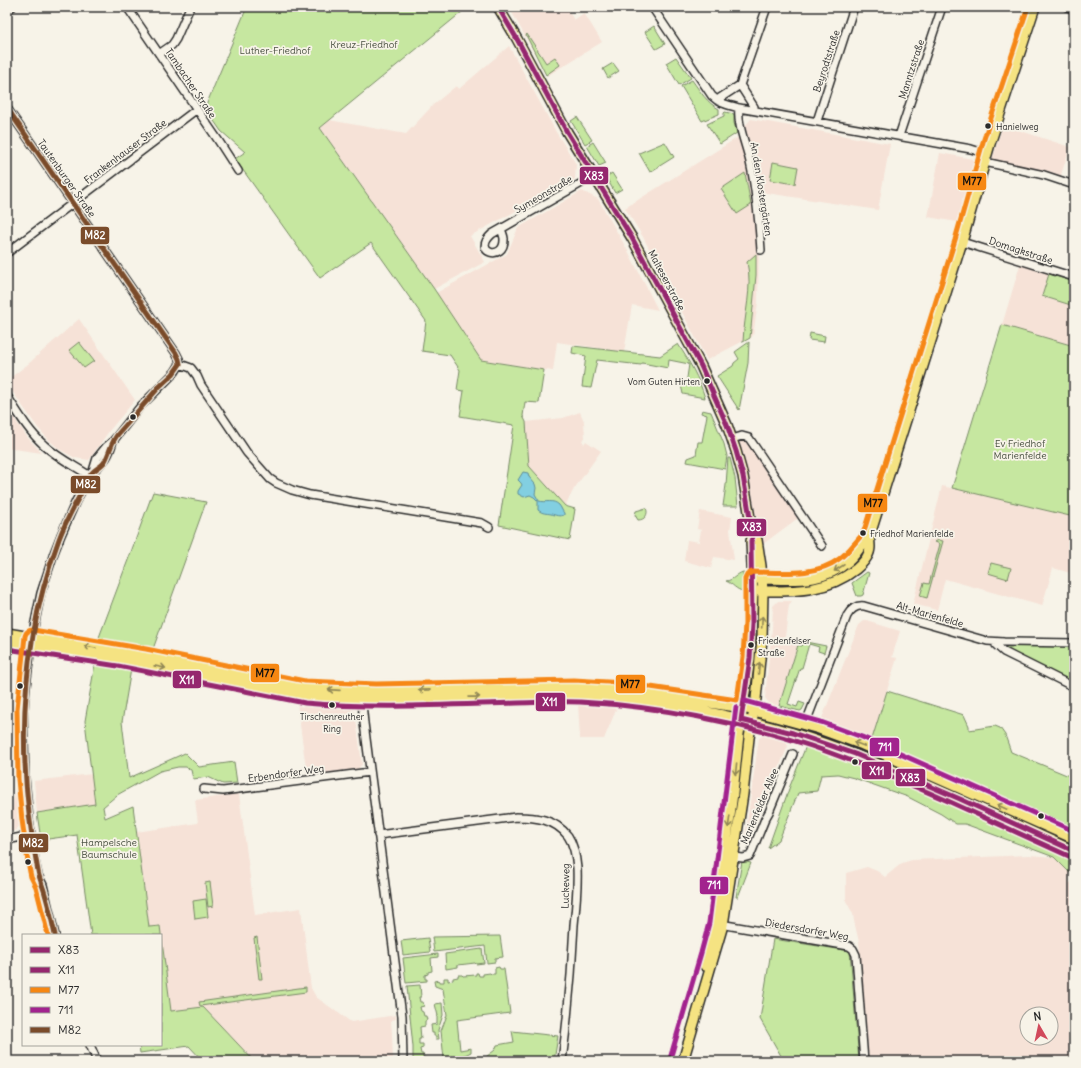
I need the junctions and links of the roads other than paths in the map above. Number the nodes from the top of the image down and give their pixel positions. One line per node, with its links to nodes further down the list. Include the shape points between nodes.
1 (12, 7): 12 (street)
2 (127, 7): 13 (street, Tambacher Straße)
3 (190, 7): 13 (street, via 172,45)
4 (498, 7): 24 (main road, Malteserstraße)
5 (652, 7): 15 (street, via 712,96)
6 (767, 7): 14 (street)
7 (854, 7): 20 (street, Beyrodtstraße)
8 (942, 7): 21 (street, Manntzstraße)
9 (1036, 7): 22 (main road)
10 (1067, 7): 11 (street)
11 (1074, 9)
12 (7, 10)
13 (159, 54): 18 (street, Tambacher Straße)
14 (740, 85): 15 (street); 19 (street, via 754,107)
15 (718, 101): 17 (street)
16 (7, 108): 26 (street, Tautenburger Straße)
17 (739, 108): 19 (street); 29 (street, An den Klostergärten, via 739,119 750,163)
18 (197, 109): 23 (street, Tambacher Straße); 26 (street, Frankenhauser Straße)
19 (753, 110): 20 (street)
20 (817, 121): 21 (street)
21 (899, 136): 22 (street, via 977,150)
22 (986, 158): 25 (street); 28 (main road)
23 (238, 171)
24 (594, 176): 27 (street, Symeonstraße); 34 (main road, Malteserstraße, via 629,232 693,351)
25 (1074, 185)
26 (72, 203): 30 (street, Frankenhauser Straße); 32 (street, Tautenburger Straße, via 177,355)
27 (502, 229)
28 (962, 242): 31 (street, Domagkstraße); 38 (main road)
29 (761, 250)
30 (7, 253)
31 (1074, 278)
32 (180, 364): 35 (street, via 97,458); 36 (street, via 191,368 240,443 272,480 283,487 310,496 482,523)
33 (7, 396): 35 (street, via 43,444 52,452)
34 (732, 439): 37 (main road, via 743,476); 39 (street, via 742,436 749,438)
35 (92, 474): 45 (street, via 67,520 54,552 41,593)
36 (489, 527)
37 (753, 536): 40 (main road, via 750,541); 41 (main road, via 757,540)
38 (869, 538): 41 (main road, one-way to 41, via 850,560 826,575 805,579); 43 (main road, via 870,548 865,560 841,580 806,590)
39 (822, 546)
40 (752, 579): 41 (main road); 42 (main road)
41 (762, 579): 43 (main road)
42 (753, 591): 43 (main road); 51 (main road, via 750,658)
43 (763, 591): 52 (main road, one-way to 43)
44 (7, 633): 45 (main road)
45 (31, 641): 46 (main road); 50 (main road, via 158,658 304,688); 60 (street, via 24,709 26,789)
46 (7, 642)
47 (997, 642): 48 (street, Alt-Marienfelde); 49 (street, via 996,645 1004,652); 55 (street, Alt-Marienfelde, via 864,606 852,608)
48 (1074, 643)
49 (1074, 687)
50 (361, 695): 51 (main road, one-way to 50, via 623,690 574,687); 53 (main road, one-way to 53, via 604,696 703,711); 58 (street)
51 (743, 708): 52 (main road); 53 (main road)
52 (754, 711): 54 (main road); 55 (main road)
53 (741, 720): 54 (main road); 65 (main road, one-way to 65)
54 (752, 723): 56 (main road); 65 (main road)
55 (805, 725): 56 (main road); 62 (main road, one-way to 55, via 878,752)
56 (801, 736): 64 (main road, via 895,770)
57 (793, 754): 65 (street, Marienfelder Allee, via 750,856)
58 (370, 772): 59 (street, Erbendorfer Weg, via 224,791); 61 (street)
59 (204, 789)
60 (31, 835): 63 (street); 67 (street, via 38,875 43,885)
61 (378, 835): 70 (street, via 402,1016); 71 (street, Luckeweg, via 532,817 550,822 567,835 575,854 577,878)
62 (1074, 839)
63 (7, 840)
64 (1074, 850)
65 (729, 856): 66 (main road)
66 (720, 924): 72 (main road); 73 (main road); 74 (street, Diedersdorfer Weg, via 849,946 853,949 856,955)
67 (55, 934)
68 (90, 1046): 69 (street)
69 (97, 1061)
70 (403, 1061)
71 (562, 1061)
72 (677, 1061)
73 (683, 1061)
74 (864, 1061)

